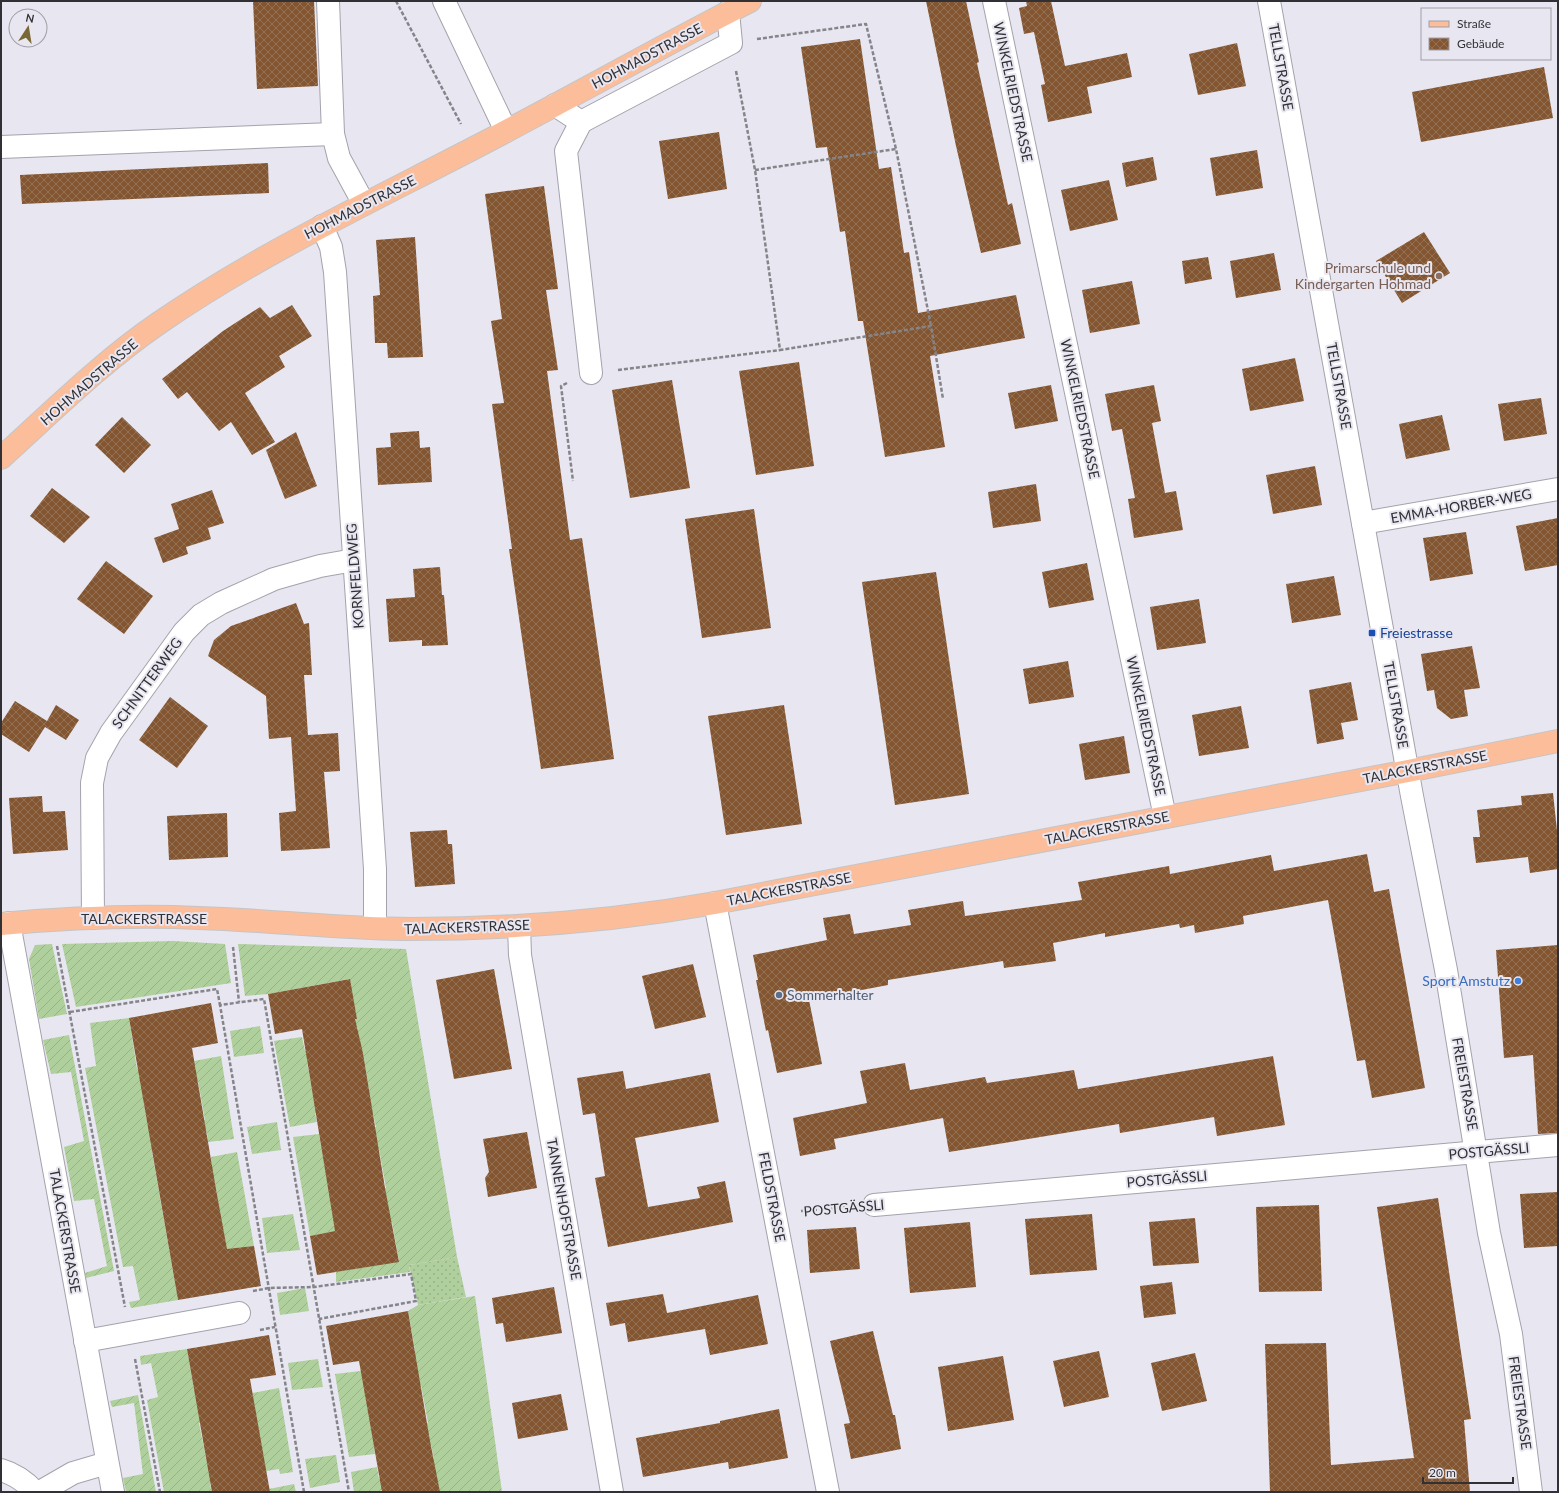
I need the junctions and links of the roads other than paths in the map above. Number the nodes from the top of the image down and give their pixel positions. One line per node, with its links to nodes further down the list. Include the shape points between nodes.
1 (328, 1): 10 (street)
2 (444, 1): 9 (street)
3 (750, 1): 6 (main road, HOHMADSTRASSE)
4 (994, 1): 21 (street, WINKELRIEDSTRASSE)
5 (1269, 1): 17 (street, TELLSTRASSE)
6 (728, 12): 7 (main road, HOHMADSTRASSE); 8 (street, via 731,42)
7 (555, 105): 8 (street); 9 (main road, HOHMADSTRASSE)
8 (581, 122): 14 (street, via 566,151)
9 (506, 131): 12 (main road, HOHMADSTRASSE)
10 (334, 134): 11 (street); 12 (street, via 339,158)
11 (1, 147)
12 (364, 204): 13 (main road, HOHMADSTRASSE)
13 (322, 226): 15 (main road, HOHMADSTRASSE, via 262,258 157,324 114,358); 18 (street, KORNFELDWEG, via 331,247 334,272)
14 (591, 373)
15 (1, 458)
16 (1558, 489): 17 (street, EMMA-HORBER-WEG)
17 (1363, 523): 20 (street, TELLSTRASSE)
18 (354, 560): 23 (street, SCHNITTERWEG, via 320,566 274,579 221,603 201,615 184,632 111,733 97,758 92,783); 26 (street, KORNFELDWEG, via 375,869)
19 (1558, 741): 20 (main road, TALACKERSTRASSE)
20 (1408, 771): 21 (main road, TALACKERSTRASSE); 28 (street, FREIESTRASSE, via 1446,970)
21 (1165, 817): 22 (main road, TALACKERSTRASSE)
22 (715, 903): 25 (main road, TALACKERSTRASSE, via 622,917); 38 (street, FELDSTRASSE)
23 (93, 918): 24 (main road, TALACKERSTRASSE); 26 (main road, TALACKERSTRASSE, via 229,919)
24 (5, 924): 31 (street, TALACKERSTRASSE)
25 (519, 926): 26 (main road, TALACKERSTRASSE); 37 (street, TANNENHOFSTRASSE, via 520,955)
26 (376, 928)
27 (1558, 1145): 28 (street, POSTGÄSSLI)
28 (1476, 1151): 29 (street, POSTGÄSSLI); 39 (street, FREIESTRASSE, via 1489,1233 1511,1334)
29 (874, 1205)
30 (239, 1313): 31 (street)
31 (85, 1341): 32 (street, TALACKERSTRASSE)
32 (107, 1462): 35 (street, via 73,1473); 36 (street, TALACKERSTRASSE)
33 (1, 1470): 34 (street, via 12,1473 28,1483)
34 (35, 1492)
35 (40, 1492)
36 (113, 1492)
37 (612, 1492)
38 (828, 1492)
39 (1531, 1492)

